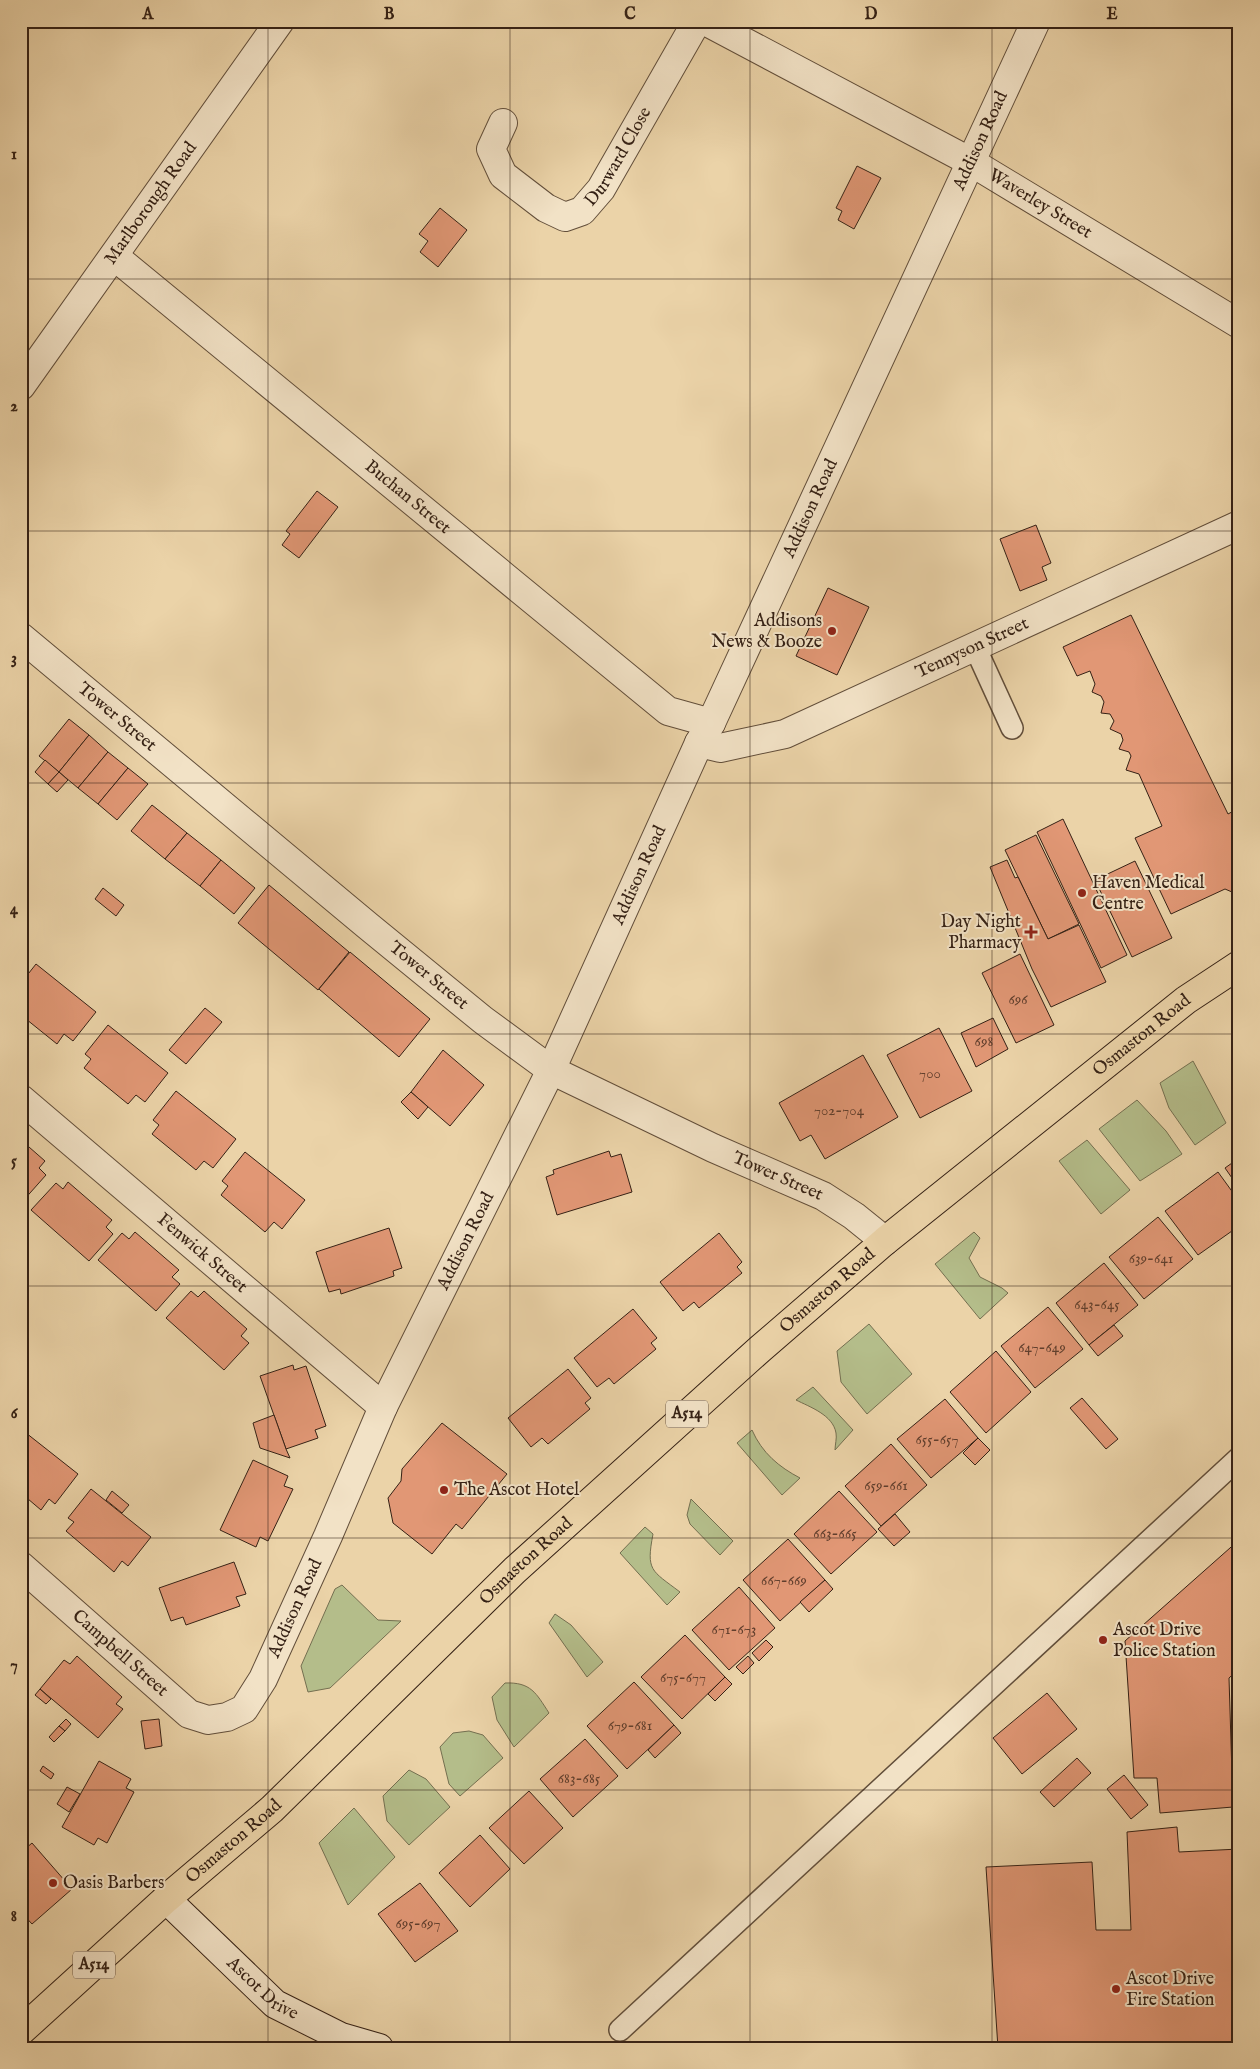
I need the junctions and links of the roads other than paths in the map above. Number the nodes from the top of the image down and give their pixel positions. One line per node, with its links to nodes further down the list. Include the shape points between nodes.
1 (280, 21): 7 (street, Marlborough Road)
2 (697, 21): 5 (street, Durward Close, via 601,189 582,211 565,217 546,208 503,175 491,149)
3 (705, 21): 6 (street, Waverley Street)
4 (1036, 21): 6 (street, Addison Road)
5 (503, 123)
6 (971, 162): 8 (street, Waverley Street); 14 (street, Addison Road)
7 (114, 256): 9 (street, Marlborough Road); 14 (street, Buchan Street, via 668,711)
8 (1239, 324)
9 (21, 386)
10 (1239, 525): 12 (street, Tennyson Street)
11 (21, 636): 16 (street, Tower Street, via 368,926 483,1020)
12 (975, 647): 13 (lane); 14 (street, Tennyson Street, via 785,734 720,748)
13 (1012, 728)
14 (705, 733): 16 (street, Addison Road)
15 (1239, 965): 18 (main road, Osmaston Road / A514, via 1186,1000)
16 (551, 1070): 18 (street, Tower Street, via 823,1196); 19 (street, Addison Road)
17 (21, 1099): 19 (street, Fenwick Street)
18 (885, 1241): 23 (main road, Osmaston Road / A514, via 523,1563 272,1809)
19 (383, 1407): 22 (street, Addison Road, via 263,1679 244,1709)
20 (1239, 1458): 24 (lane)
21 (21, 1566): 22 (street, Campbell Street, via 189,1714 208,1720)
22 (227, 1717)
23 (166, 1899): 25 (main road, Osmaston Road / A514); 26 (street, Ascot Drive, via 275,2004 341,2037)
24 (620, 2030)
25 (21, 2031)
26 (379, 2048)

